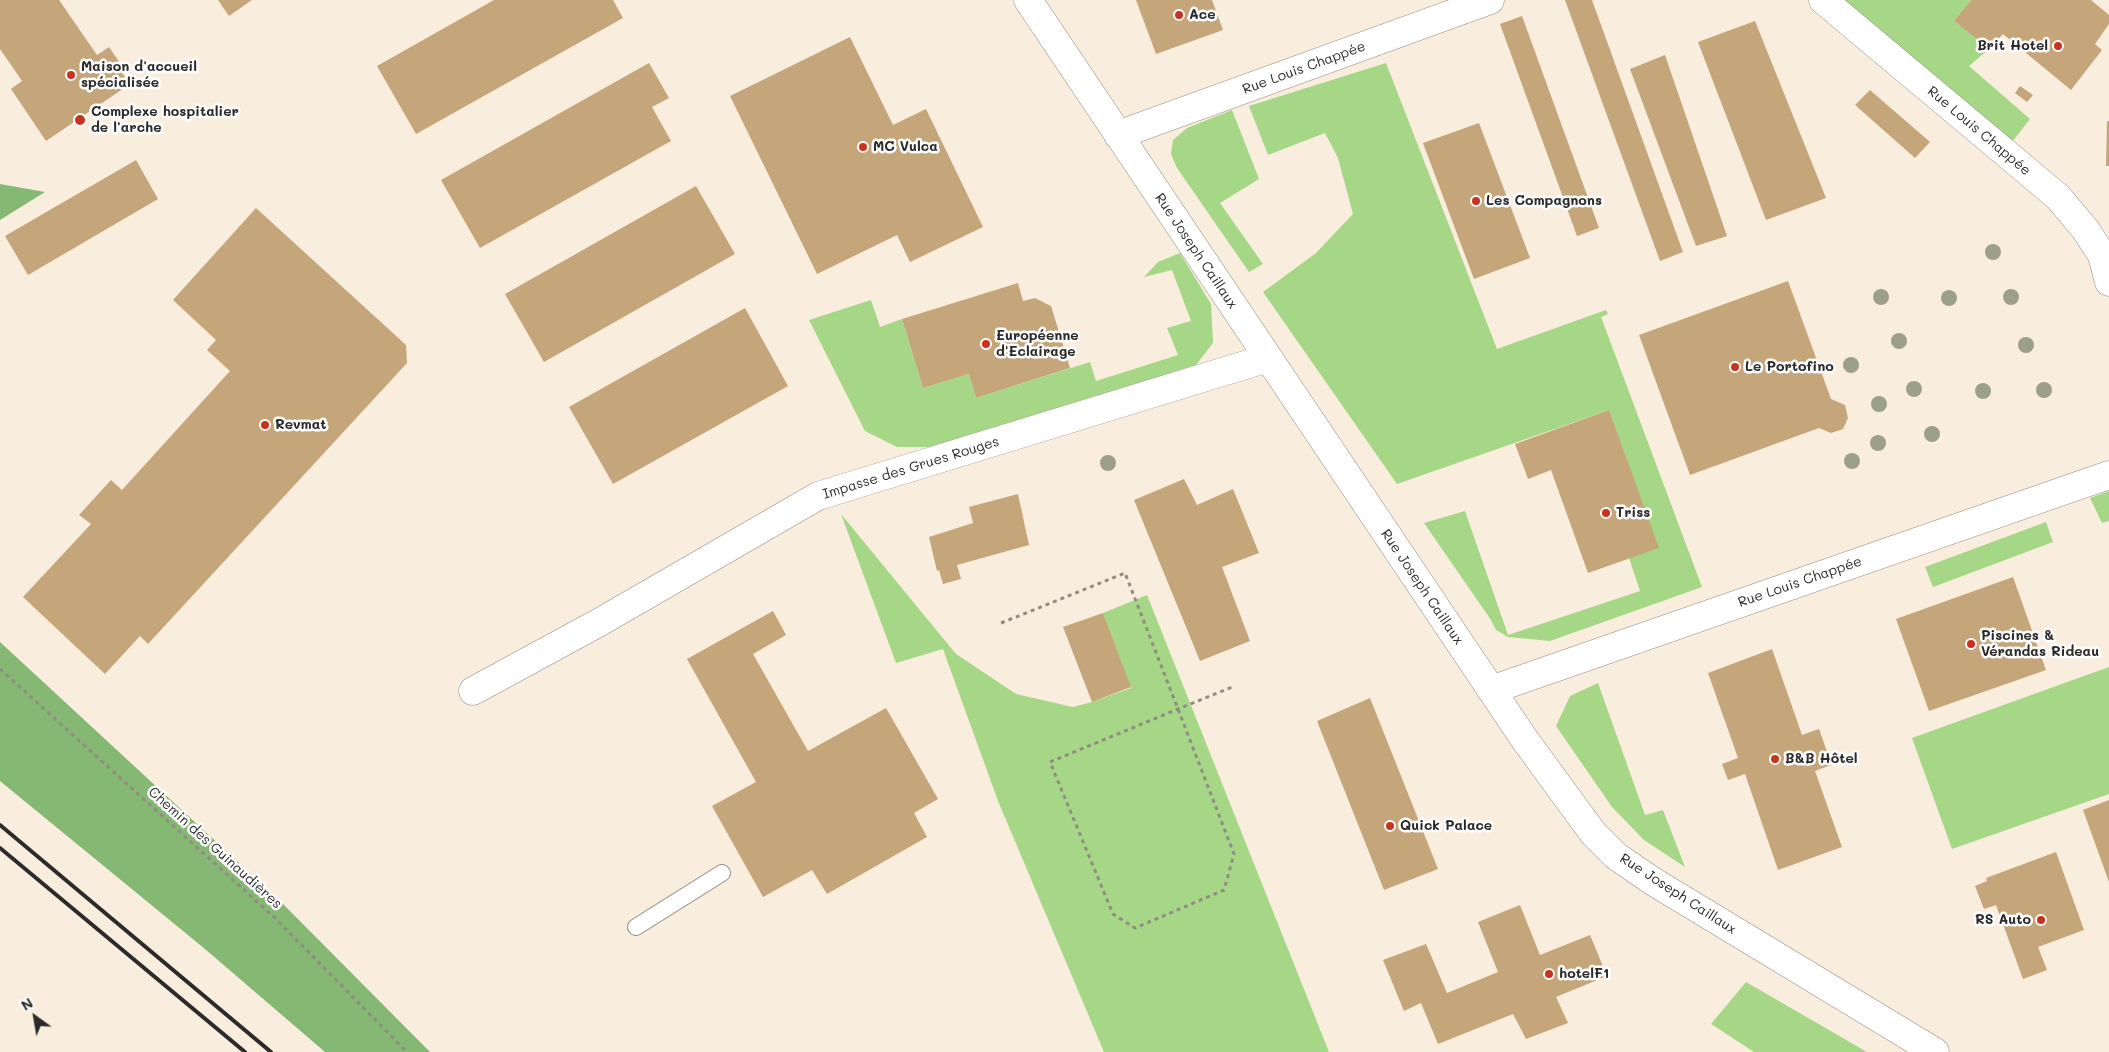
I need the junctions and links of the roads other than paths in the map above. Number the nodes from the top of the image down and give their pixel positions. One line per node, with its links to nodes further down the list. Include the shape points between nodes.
1 (1028, 0): 4 (street, Rue Joseph Caillaux)
2 (1490, 0): 4 (street, Rue Louis Chappée)
3 (1823, 0): 5 (street, Rue Louis Chappée, via 2058,197 2102,255)
4 (1118, 135): 6 (street, Rue Joseph Caillaux)
5 (2109, 282)
6 (1268, 358): 8 (street, Rue Joseph Caillaux); 9 (street, Impasse des Grues Rouges, via 818,496)
7 (2109, 475): 8 (street, Rue Louis Chappée)
8 (1491, 690): 12 (street, Rue Joseph Caillaux, via 1593,833 1616,856)
9 (473, 691)
10 (722, 873): 11 (lane)
11 (636, 927)
12 (1935, 1052)

